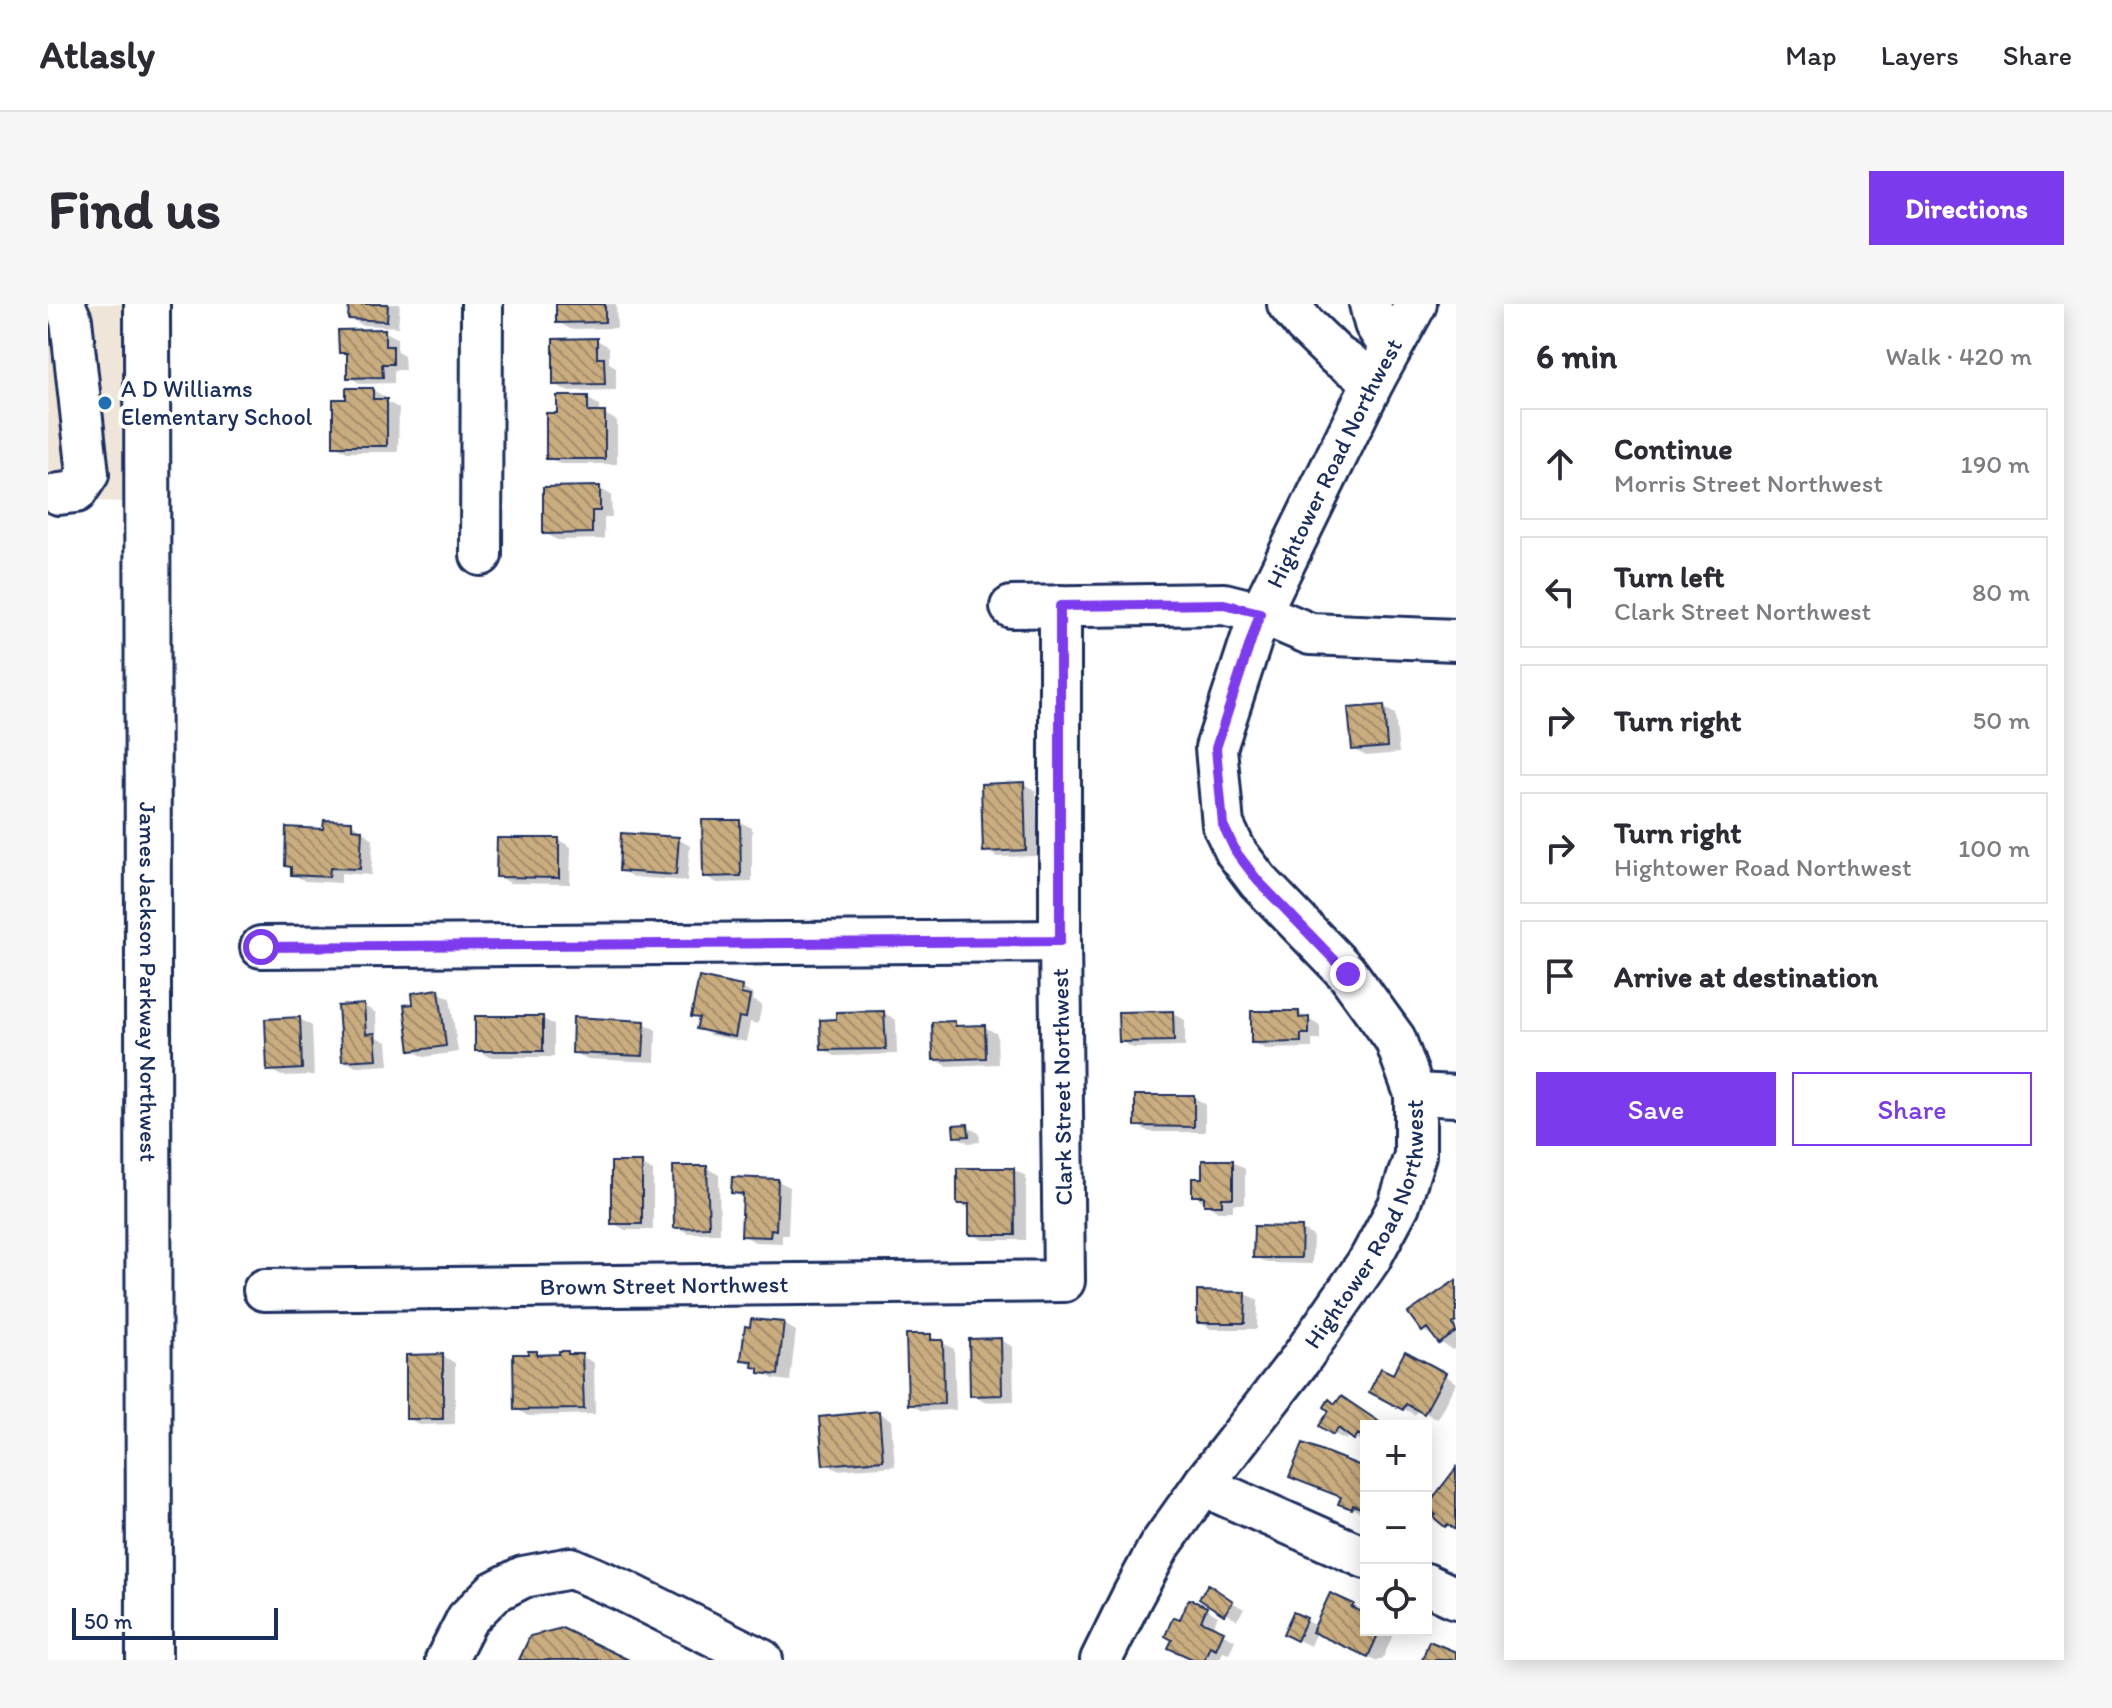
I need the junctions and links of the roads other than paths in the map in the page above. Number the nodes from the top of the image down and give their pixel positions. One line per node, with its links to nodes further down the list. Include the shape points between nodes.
1 (64, 304): 8 (street, via 71,320 88,474 76,492)
2 (147, 304): 24 (main road, James Jackson Parkway Northwest)
3 (482, 304): 9 (street)
4 (1288, 304): 7 (street, via 1337,356)
5 (1370, 304): 7 (street)
6 (1416, 304): 7 (street, Hightower Road Northwest)
7 (1382, 365): 12 (street, Hightower Road Northwest)
8 (59, 494)
9 (481, 555)
10 (1060, 606): 11 (street); 12 (street, via 1224,604); 14 (street, Clark Street Northwest)
11 (1011, 607)
12 (1260, 613): 13 (street, via 1310,634); 16 (street, Hightower Road Northwest, via 1216,748 1223,825 1258,881 1348,974 1395,1039)
13 (1456, 640)
14 (1060, 941): 15 (street); 18 (street, Clark Street Northwest)
15 (261, 947)
16 (1415, 1094): 17 (street); 20 (street, Hightower Road Northwest, via 1415,1155 1399,1205 1370,1259)
17 (1456, 1096)
18 (1064, 1281): 19 (street, Brown Street Northwest)
19 (264, 1290)
20 (1205, 1482): 21 (street); 27 (street, Hightower Road Northwest, via 1159,1547)
21 (1360, 1555)
22 (1432, 1587): 23 (street)
23 (1456, 1598)
24 (149, 1660)
25 (446, 1660): 26 (street, via 467,1619 494,1592 523,1577 571,1568)
26 (762, 1660)
27 (1101, 1660)

